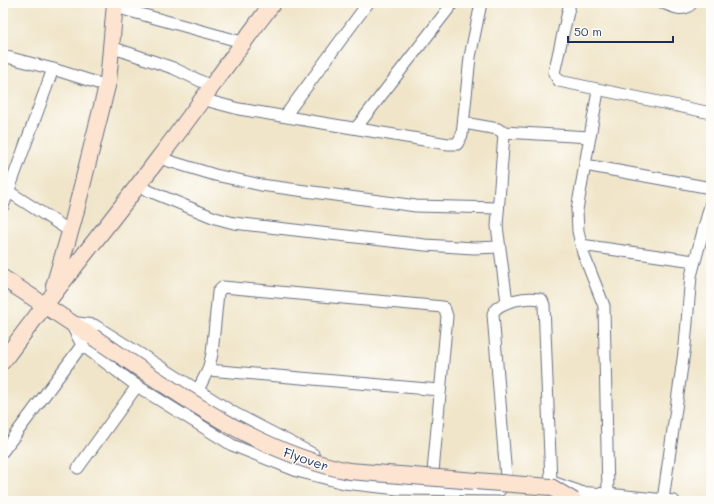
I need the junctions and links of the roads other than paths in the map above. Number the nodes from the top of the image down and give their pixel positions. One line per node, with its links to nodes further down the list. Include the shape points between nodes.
1 (273, 3): 9 (street)
2 (368, 3): 18 (street)
3 (453, 3): 20 (street)
4 (481, 3): 19 (street, via 470,57)
5 (570, 3): 15 (street, via 556,60 555,76 559,82)
6 (663, 3): 7 (street, via 677,9 684,9)
7 (692, 3)
8 (115, 5): 9 (street); 10 (street)
9 (242, 42): 14 (street)
10 (111, 47): 13 (street); 14 (street, via 173,68)
11 (3, 56): 12 (street)
12 (53, 69): 13 (street); 27 (street)
13 (107, 86): 31 (street)
14 (211, 86): 16 (street)
15 (598, 91): 17 (street); 22 (street)
16 (201, 99): 18 (street, via 239,109); 23 (street)
17 (711, 113)
18 (285, 116): 20 (street)
19 (464, 123): 20 (street, via 460,141 453,144); 21 (street)
20 (356, 128)
21 (503, 132): 22 (street); 30 (street, via 505,137)
22 (590, 137): 24 (street)
23 (159, 158): 25 (street); 30 (street, via 260,185 314,193 416,206)
24 (586, 165): 26 (street); 32 (street, via 577,210)
25 (137, 186): 33 (street, via 215,218 250,226 425,246); 36 (street)
26 (711, 188)
27 (6, 190): 29 (street); 31 (street)
28 (711, 202): 34 (street)
29 (3, 206)
30 (498, 208): 33 (street)
31 (70, 230): 36 (street)
32 (581, 245): 34 (street); 50 (street, via 604,306)
33 (499, 247): 37 (street)
34 (694, 261): 52 (street)
35 (3, 278): 36 (street, Flyover)
36 (48, 299): 38 (street, Flyover); 40 (street)
37 (507, 302): 48 (street, via 496,308 493,314); 49 (street, via 537,298 543,302)
38 (70, 322): 39 (street, Flyover); 43 (street, via 94,325)
39 (88, 341): 42 (street); 45 (street); 51 (street, Flyover, bridge, via 231,426 264,443 322,466 356,472 551,487)
40 (3, 361)
41 (208, 370): 43 (street); 44 (street); 44 (street, via 218,292 223,286 443,307 446,316)
42 (137, 386): 46 (street); 51 (street, via 232,445 313,476 344,483 398,489)
43 (198, 390): 47 (street, via 234,413 320,457 354,465)
44 (439, 390): 47 (street)
45 (3, 451)
46 (78, 468)
47 (433, 472): 48 (street)
48 (506, 477): 49 (street)
49 (551, 482): 51 (street)
50 (608, 494): 51 (street); 52 (street)
51 (576, 496)
52 (669, 500)

